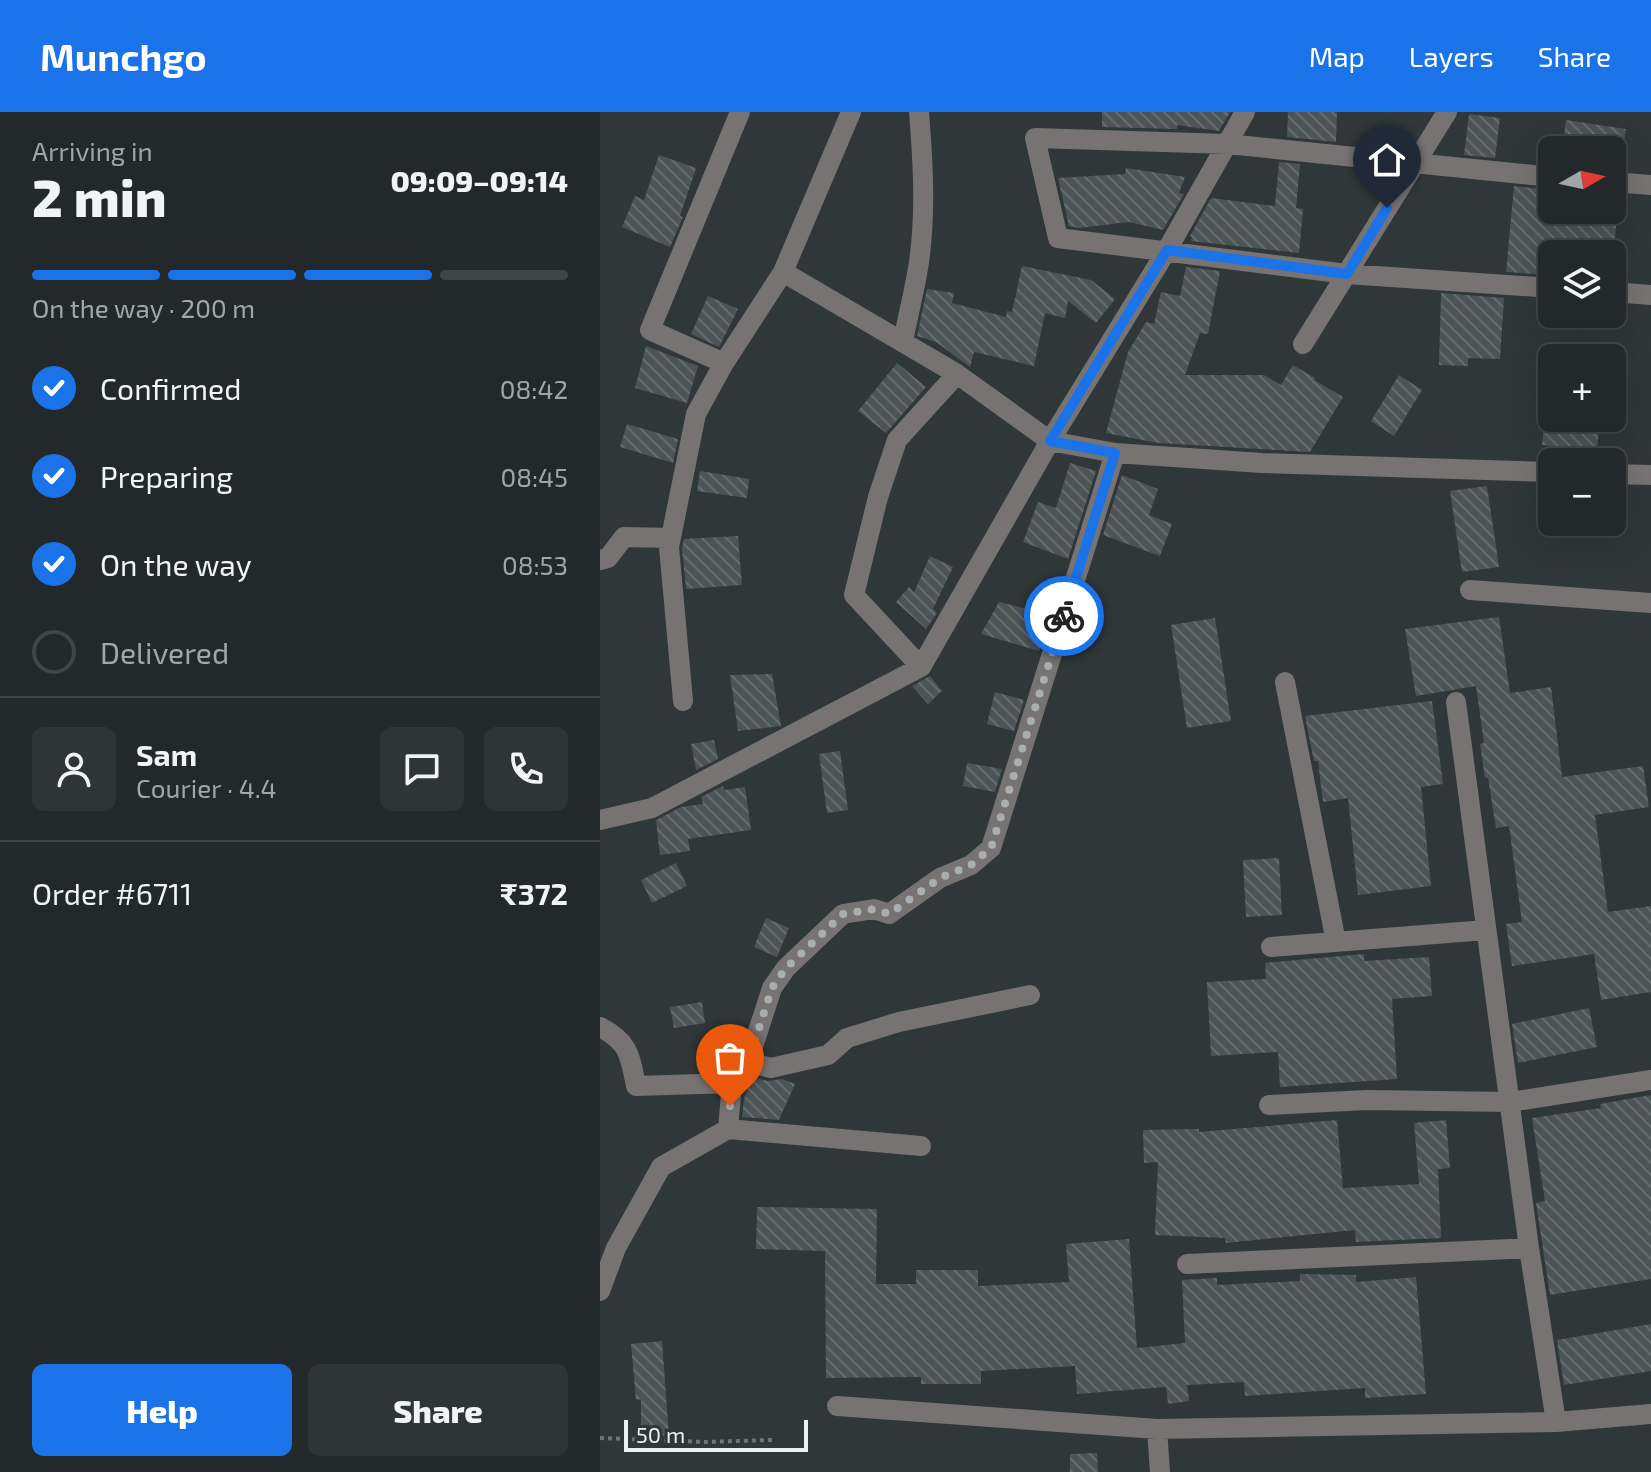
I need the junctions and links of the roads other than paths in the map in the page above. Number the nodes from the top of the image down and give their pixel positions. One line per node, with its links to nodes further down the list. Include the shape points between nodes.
1 (740, 112): 19 (street, via 650,330)
2 (851, 112): 12 (street)
3 (919, 112): 17 (street, via 923,227)
4 (1245, 112): 6 (street)
5 (1447, 112): 7 (street)
6 (1227, 144): 7 (street); 11 (street); 11 (street, via 1035,138 1058,238)
7 (1414, 165): 8 (street); 13 (street)
8 (1538, 176)
9 (1626, 183): 10 (street)
10 (1651, 185)
11 (1167, 250): 13 (street); 21 (street)
12 (783, 272): 17 (street); 19 (street)
13 (1347, 274): 14 (street); 18 (street)
14 (1538, 287)
15 (1626, 293): 16 (street)
16 (1651, 295)
17 (903, 342): 20 (street)
18 (1303, 344)
19 (724, 363): 26 (street, via 696,414)
20 (957, 374): 21 (street); 30 (street, via 897,440 854,595)
21 (1050, 441): 22 (street); 30 (street)
22 (1115, 453): 23 (street); 40 (street, via 991,848 889,914 874,909 843,914 772,988)
23 (1538, 472)
24 (1626, 474): 25 (street)
25 (1651, 475)
26 (671, 538): 27 (street, via 624,537 608,558); 32 (street)
27 (600, 560)
28 (1470, 590): 29 (street)
29 (1651, 603)
30 (921, 667): 34 (street, via 652,808)
31 (1285, 682): 36 (street)
32 (683, 701)
33 (1456, 702): 35 (street)
34 (600, 820)
35 (1486, 930): 36 (street); 43 (street)
36 (1336, 942): 37 (street)
37 (1271, 947)
38 (1030, 995): 40 (street, via 899,1022 847,1038 828,1055 771,1068)
39 (600, 1027): 42 (street, via 620,1038 636,1086)
40 (748, 1062): 42 (street)
41 (1651, 1080): 43 (street)
42 (732, 1083): 45 (street)
43 (1510, 1102): 44 (street); 47 (street)
44 (1269, 1105)
45 (728, 1129): 46 (street); 49 (street, via 661,1167 616,1248)
46 (921, 1146)
47 (1529, 1248): 48 (street); 52 (street)
48 (1187, 1264)
49 (600, 1291)
50 (837, 1406): 53 (street)
51 (1651, 1414): 52 (street)
52 (1556, 1422): 53 (street)
53 (1157, 1429): 54 (street)
54 (1160, 1472)

